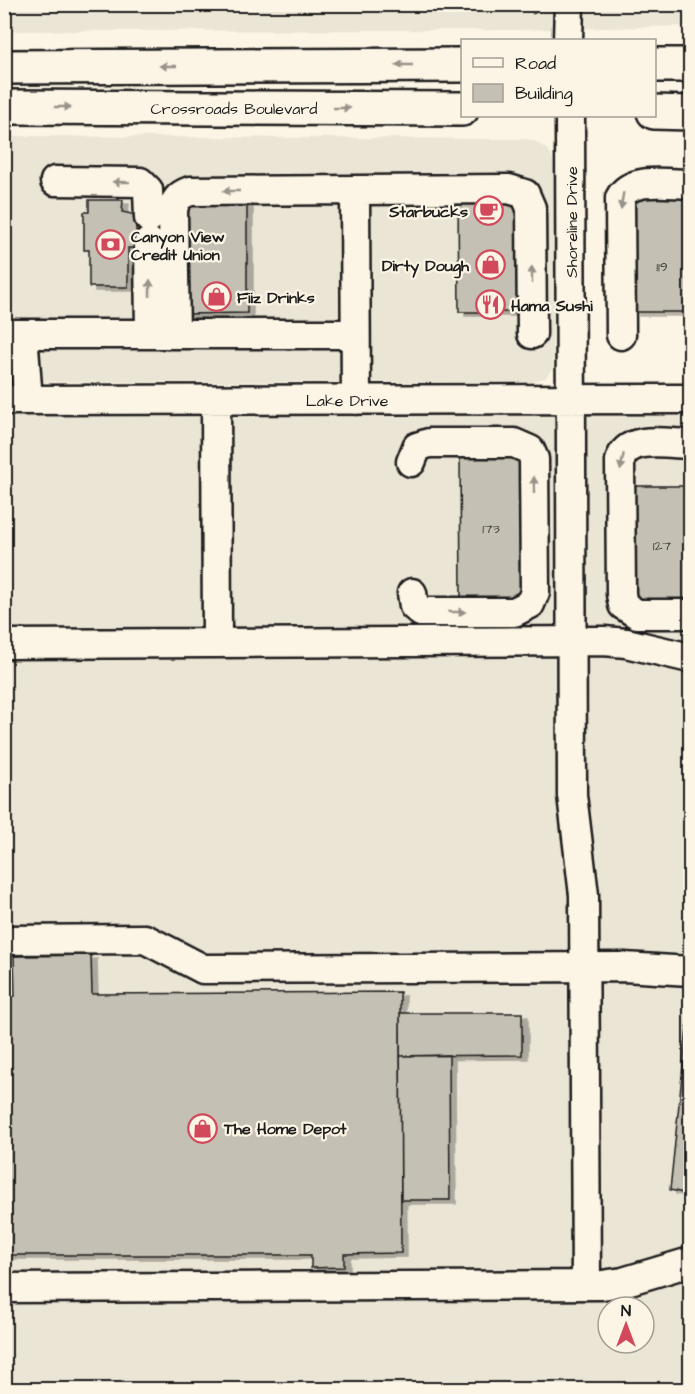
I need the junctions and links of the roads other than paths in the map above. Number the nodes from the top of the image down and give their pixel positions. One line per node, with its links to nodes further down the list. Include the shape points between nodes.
1 (569, 4): 2 (street)
2 (568, 39)
3 (461, 65): 6 (main road, one-way to 6)
4 (656, 65): 5 (main road)
5 (690, 65)
6 (4, 67)
7 (4, 107): 8 (main road, Crossroads Boulevard, one-way to 8)
8 (461, 109)
9 (656, 112): 10 (main road)
10 (690, 113)
11 (570, 117): 24 (street, Shoreline Drive)
12 (55, 181): 16 (street, one-way to 12, via 148,190 140,182)
13 (690, 184): 19 (street, one-way to 19, via 637,184 620,198)
14 (355, 191): 16 (street, one-way to 16, via 190,192 177,198); 17 (street); 18 (street, one-way to 14, via 531,207 525,194 509,189)
15 (14, 334): 16 (street); 21 (street)
16 (162, 334): 17 (street)
17 (355, 334): 23 (street)
18 (532, 334)
19 (621, 335)
20 (690, 399): 24 (street, Lake Drive)
21 (16, 400): 22 (street, Lake Drive)
22 (216, 400): 23 (street, Lake Drive); 30 (street)
23 (356, 400): 24 (street, Lake Drive)
24 (572, 400): 29 (street, Shoreline Drive)
25 (690, 444): 28 (street, one-way to 28, via 635,444 625,451 621,461 623,605 637,614)
26 (411, 462): 27 (street, one-way to 26, via 414,606 421,612 514,612 530,603 535,592 534,459 530,450 514,443 429,443 417,447)
27 (412, 593)
28 (690, 614)
29 (572, 641): 30 (street); 32 (street, via 626,643); 34 (street, Shoreline Drive, via 572,795 583,877)
30 (217, 643): 31 (street)
31 (4, 644)
32 (690, 658)
33 (4, 940): 34 (street, via 145,939 202,969)
34 (584, 967): 35 (street); 37 (street, Shoreline Drive)
35 (690, 971)
36 (690, 1262): 37 (street, via 623,1282)
37 (586, 1285): 38 (street)
38 (4, 1288)

